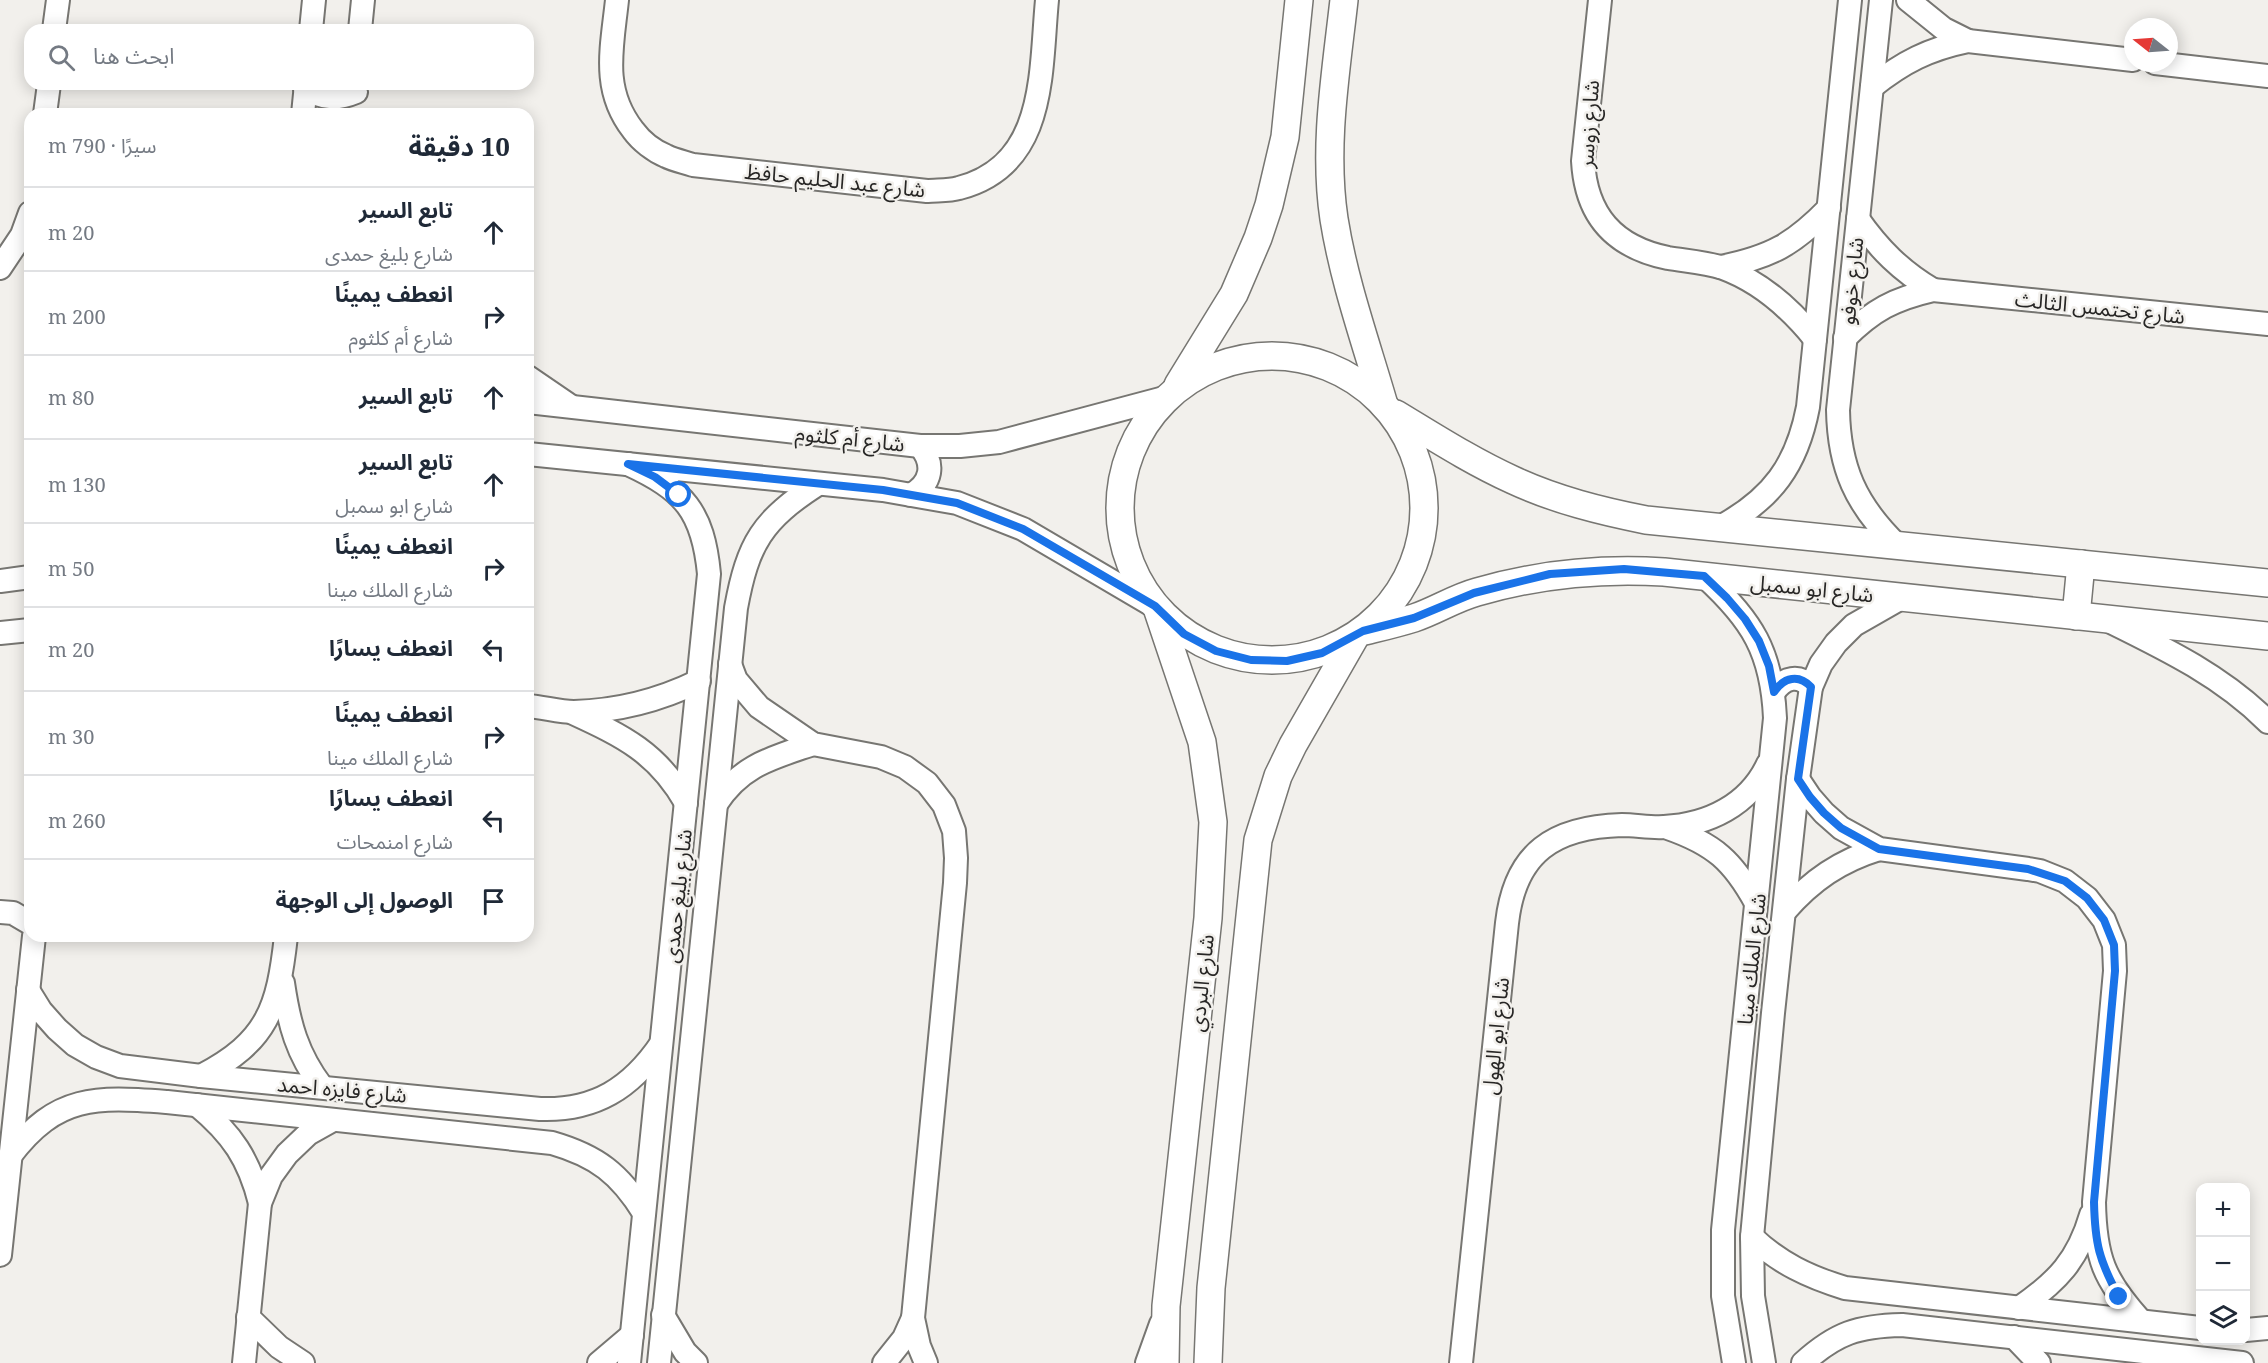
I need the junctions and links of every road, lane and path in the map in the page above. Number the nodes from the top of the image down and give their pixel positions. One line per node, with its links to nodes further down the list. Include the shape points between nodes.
1 (58, 0): 12 (street)
2 (314, 0): 13 (street)
3 (363, 0): 14 (street)
4 (616, 0): 5 (street, شارع عبد الحليم حافظ, via 612,89 622,116 640,140 665,156 693,165 927,191 958,189 987,177 1012,157 1029,130 1038,100)
5 (1047, 0)
6 (1299, 0): 36 (street, via 1284,137 1269,205 1234,294)
7 (1344, 0): 39 (street, via 1330,133 1334,218 1347,280)
8 (1600, 0): 30 (street, شارع زوسر, via 1584,150 1584,182 1591,203 1602,222 1636,248)
9 (1850, 0): 26 (street, شارع خوفو)
10 (1881, 0): 19 (street, شارع خوفو)
11 (1908, 0): 15 (street)
12 (55, 24)
13 (312, 24)
14 (361, 24)
15 (1968, 41): 16 (street); 19 (street, via 1917,56)
16 (2124, 59)
17 (2178, 66): 18 (street)
18 (2268, 76)
19 (1872, 87): 27 (street, شارع خوفو)
20 (48, 90): 24 (street)
21 (306, 90): 25 (street)
22 (311, 90): 23 (street, via 330,98)
23 (356, 97)
24 (46, 108)
25 (304, 108)
26 (1829, 208): 30 (street, شارع زوسر, via 1807,231 1781,248 1752,261); 34 (street, شارع خوفو)
27 (1858, 219): 31 (street, شارع تحتمس الثالث, via 1891,260); 33 (street, شارع خوفو)
28 (24, 230): 29 (street)
29 (0, 267)
30 (1721, 267): 34 (street, شارع زوسر, via 1774,296)
31 (1933, 290): 32 (street, شارع تحتمس الثالث); 33 (street, شارع تحتمس الثالث, via 1882,306)
32 (2268, 324)
33 (1845, 338): 41 (street, شارع خوفو)
34 (1815, 339): 40 (street, شارع خوفو)
35 (534, 381): 38 (street)
36 (1171, 394): 39 (street, via 1201,373 1232,360 1265,355 1298,357 1330,367 1360,382); 42 (street, شارع أم كلثوم, via 999,442); 57 (street, via 1134,444 1124,471 1120,499 1127,556 1138,582)
37 (534, 403): 38 (street, شارع أم كلثوم)
38 (573, 407): 42 (street, شارع أم كلثوم)
39 (1387, 407): 47 (street, via 1513,480 1556,497 1646,520); 62 (street, via 1408,439 1421,473 1424,520 1408,577 1389,606)
40 (1808, 407): 41 (street, via 1812,416 1824,421); 47 (street, شارع خوفو, via 1797,449 1780,479 1750,509)
41 (1838, 411): 48 (street, شارع خوفو, via 1841,452 1851,485 1863,507)
42 (920, 446): 46 (street, via 930,463 930,473 920,490)
43 (534, 455): 44 (street)
44 (628, 464): 45 (street); 55 (street, شارع بليغ حمدى, via 679,495 697,518 706,545)
45 (818, 484): 46 (street); 56 (street, شارع بليغ حمدى, via 769,523 751,550)
46 (911, 495): 57 (street, via 957,503 1023,529)
47 (1720, 527): 48 (street)
48 (1897, 545): 49 (street)
49 (2081, 564): 53 (street); 58 (street)
50 (1704, 576): 54 (street, شارع ابو سمبل); 62 (street, شارع ابو سمبل, via 1624,569 1550,574 1474,593 1414,618); 67 (street, شارع الملك مينا, via 1745,619 1759,641)
51 (24, 579): 52 (street)
52 (0, 582)
53 (2268, 583)
54 (1903, 597): 58 (street, شارع ابو سمبل); 66 (street, شارع الملك مينا, via 1854,625 1821,664)
55 (707, 606): 56 (street, via 719,600); 65 (street, شارع بليغ حمدى)
56 (736, 608): 64 (street, شارع بليغ حمدى)
57 (1156, 608): 62 (street, via 1184,634 1216,651 1251,660 1287,661 1322,653); 98 (street, شارع البردي, via 1202,742 1213,822 1208,918)
58 (2076, 616): 59 (street, شارع ابو سمبل)
59 (2105, 618): 63 (street, شارع ابو سمبل); 70 (street, via 2216,678)
60 (24, 631): 61 (street)
61 (0, 633)
62 (1359, 634): 99 (street, شارع البردي, via 1293,745 1278,776 1258,840)
63 (2268, 636)
64 (730, 664): 71 (street, via 736,680 759,707); 75 (street, شارع بليغ حمدى)
65 (699, 681): 69 (street, via 635,705); 74 (street, شارع بليغ حمدى)
66 (1811, 687): 67 (street, via 1795,678 1782,682); 73 (street, شارع الملك مينا)
67 (1774, 692): 72 (street, شارع الملك مينا)
68 (534, 707): 69 (street)
69 (572, 712): 74 (street, via 646,752 675,784)
70 (2268, 722)
71 (813, 744): 75 (street, via 751,767 725,790); 110 (street, via 873,755 905,767 927,783 944,805 954,831 955,883)
72 (1771, 758): 76 (street, شارع ابو الهول, via 1760,782 1742,800 1718,815); 78 (street, شارع الملك مينا)
73 (1798, 779): 77 (street, via 1841,828); 79 (street, شارع الملك مينا)
74 (686, 803): 85 (street, شارع بليغ حمدى)
75 (716, 804): 86 (street, شارع بليغ حمدى)
76 (1664, 827): 78 (street, شارع ابو الهول, via 1693,837 1720,854 1742,876); 119 (street, شارع ابو الهول, via 1614,825 1570,832 1535,854 1516,880 1509,904)
77 (1879, 849): 79 (street, via 1836,866 1800,893); 100 (street, via 2040,872 2065,881 2087,898 2104,920 2114,945 2115,971)
78 (1756, 903): 120 (street, شارع الملك مينا, via 1723,1230 1723,1296)
79 (1785, 910): 103 (street, شارع الملك مينا)
80 (0, 912): 81 (street)
81 (24, 919)
82 (33, 942): 87 (street)
83 (285, 942): 84 (street)
84 (281, 976): 90 (street, via 275,1003 257,1033 226,1063); 91 (street, via 298,1048)
85 (668, 981): 86 (street); 88 (street, شارع بليغ حمدى)
86 (698, 984): 108 (street, شارع بليغ حمدى)
87 (28, 990): 89 (street, شارع فايزه احمد, via 41,1011 75,1045 120,1066); 97 (street)
88 (662, 1043): 94 (street, شارع فايزه احمد, via 630,1082 608,1096); 102 (street, شارع بليغ حمدى)
89 (170, 1073): 90 (street, شارع فايزه احمد); 92 (street, via 163,1090)
90 (201, 1076): 91 (street, شارع فايزه احمد)
91 (322, 1087): 94 (street, شارع فايزه احمد)
92 (167, 1102): 93 (street, شارع فايزه احمد); 97 (street, شارع فايزه احمد, via 114,1099 65,1108 25,1136)
93 (197, 1105): 95 (street, شارع فايزه احمد); 101 (street, via 216,1120 238,1147 254,1178)
94 (558, 1110): 96 (street, via 563,1132)
95 (333, 1120): 96 (street, شارع فايزه احمد); 101 (street, via 308,1134 287,1154 271,1176)
96 (552, 1143): 102 (street, شارع فايزه احمد, via 597,1160 624,1184)
97 (10, 1156): 104 (street)
98 (1182, 1158): 99 (street); 106 (street, شارع البردي)
99 (1224, 1164): 131 (street, شارع البردي, via 1211,1288)
100 (2094, 1202): 107 (street, via 2085,1235 2069,1264 2047,1289); 111 (street, via 2095,1235 2103,1268 2119,1297)
101 (260, 1203): 109 (street)
102 (644, 1213): 116 (street, شارع بليغ حمدى)
103 (1752, 1237): 105 (street, via 1792,1268 1818,1279 1845,1288); 132 (street, شارع الملك مينا, via 1753,1296)
104 (0, 1256)
105 (1900, 1295): 107 (street); 112 (street, via 1892,1302 1890,1311 1894,1321)
106 (1166, 1306): 129 (street); 130 (street, شارع البردي)
107 (2019, 1308): 111 (street)
108 (663, 1315): 125 (street, شارع بليغ حمدى); 126 (street)
109 (249, 1317): 121 (street); 122 (street, via 279,1347)
110 (914, 1318): 127 (street); 128 (street)
111 (2141, 1321): 113 (street)
112 (1902, 1325): 117 (street); 133 (street, via 1847,1332)
113 (2196, 1328)
114 (2268, 1328): 115 (street)
115 (2250, 1330)
116 (632, 1335): 123 (street); 124 (street, شارع بليغ حمدى)
117 (2014, 1337): 118 (street); 134 (street)
118 (2134, 1357): 135 (street)
119 (1461, 1362)
120 (1734, 1362)
121 (244, 1363)
122 (303, 1363)
123 (599, 1363)
124 (629, 1363)
125 (658, 1363)
126 (696, 1363)
127 (884, 1363)
128 (926, 1363)
129 (1147, 1363)
130 (1165, 1363)
131 (1208, 1363)
132 (1764, 1363)
133 (1803, 1363)
134 (2039, 1363)
135 (2242, 1363)

